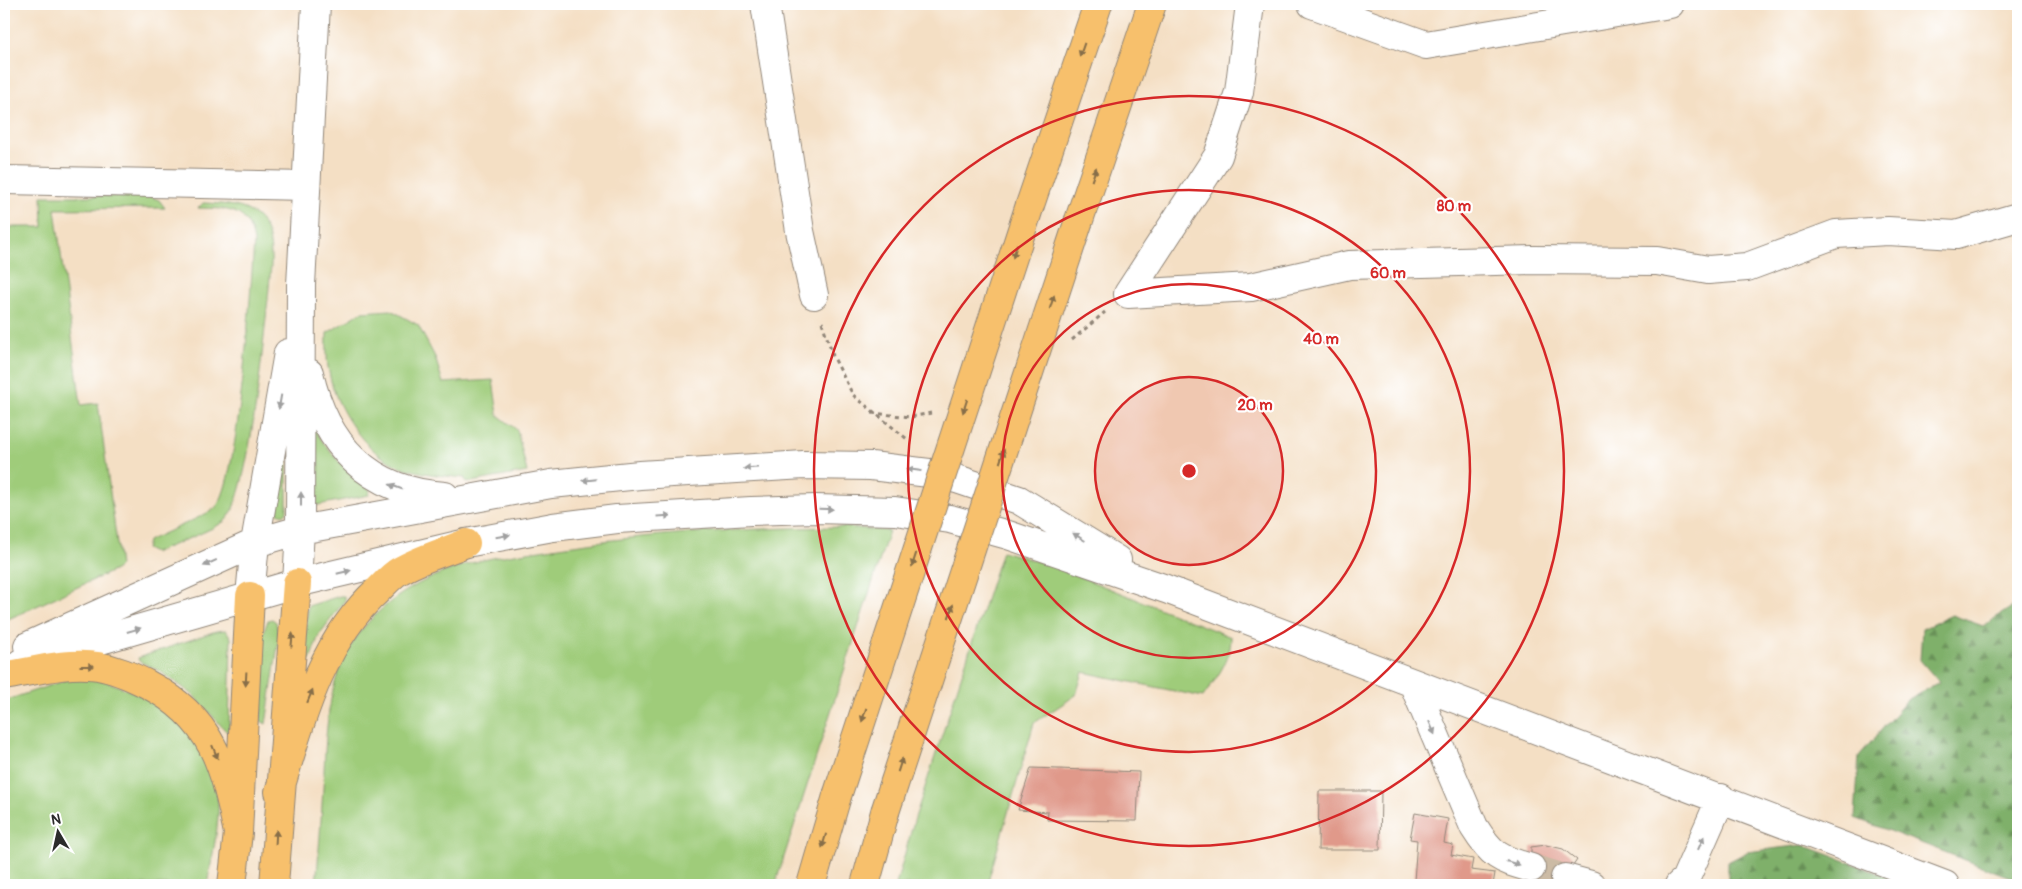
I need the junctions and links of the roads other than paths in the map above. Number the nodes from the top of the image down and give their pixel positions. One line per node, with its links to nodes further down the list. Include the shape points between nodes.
1 (316, 4): 9 (street)
2 (765, 4): 12 (street, via 800,231)
3 (1098, 4): 31 (main road, one-way to 31, bridge, via 837,796)
4 (1152, 4): 32 (main road, one-way to 4, bridge, via 885,812)
5 (1250, 4): 10 (street, via 1239,92 1218,156 1128,294 1251,287 1349,265 1532,260 1657,261 1708,270 1737,268 1836,234 1888,231 1956,235)
6 (1312, 4): 7 (street, via 1426,45)
7 (1670, 4)
8 (4, 180): 9 (street)
9 (306, 186): 11 (street)
10 (2018, 218)
11 (301, 286): 13 (street); 16 (street, one-way to 16)
12 (814, 295)
13 (301, 339): 14 (street, one-way to 13, via 403,490 382,482 352,458 327,424 314,394); 15 (street, one-way to 13)
14 (478, 498): 15 (street); 19 (street, one-way to 14, via 1019,500 929,473 871,466 804,465 551,484)
15 (300, 530): 16 (street); 18 (street)
16 (254, 543): 20 (street); 21 (street, one-way to 21)
17 (466, 543): 18 (street, one-way to 17); 19 (street, one-way to 19, via 553,527 617,520 751,511 895,511 950,519 1008,534); 25 (main road, one-way to 17, via 315,683 330,652 360,606 398,572)
18 (297, 583): 20 (street); 25 (main road, one-way to 18)
19 (1166, 588): 24 (street)
20 (250, 596): 22 (street, one-way to 20); 27 (main road, one-way to 27)
21 (4, 658)
22 (4, 668)
23 (4, 676): 27 (main road, one-way to 27, via 67,666 97,666 125,673 159,690 186,709 208,737 227,781)
24 (1413, 683): 26 (street); 28 (street, one-way to 28, via 1484,844 1500,859)
25 (279, 792): 30 (main road, one-way to 25)
26 (1721, 798): 33 (street, one-way to 26, via 1685,880); 34 (street)
27 (238, 833): 29 (main road)
28 (1531, 868)
29 (232, 885)
30 (274, 885)
31 (811, 885)
32 (865, 885)
33 (1679, 885)
34 (1946, 885)

